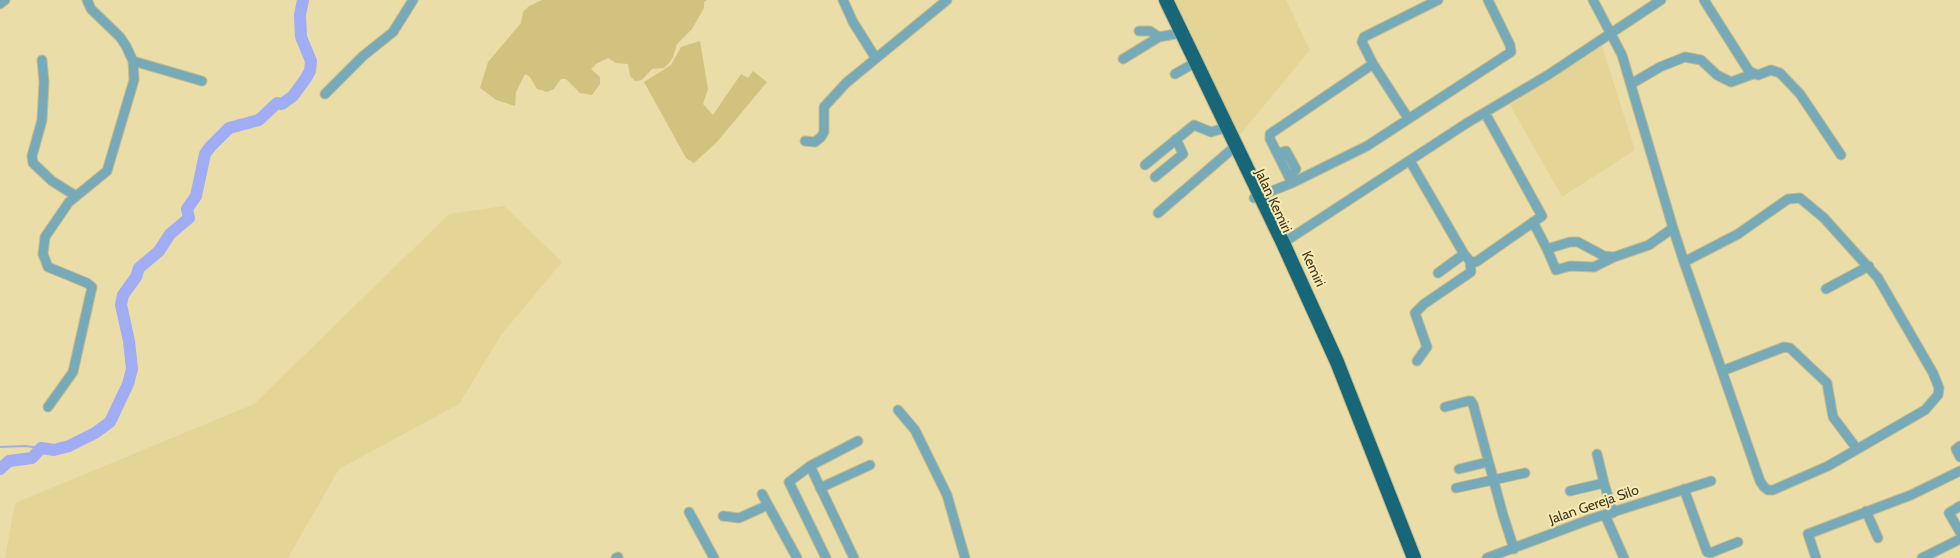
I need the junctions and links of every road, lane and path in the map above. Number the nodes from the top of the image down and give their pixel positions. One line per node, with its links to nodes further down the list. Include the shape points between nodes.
1 (5, 0): 13 (street)
2 (87, 0): 20 (street, via 99,18 120,36)
3 (413, 0): 28 (street, via 393,32)
4 (843, 0): 18 (street)
5 (947, 0): 18 (street)
6 (1159, 0): 16 (highway, Jalan Kemiri)
7 (1166, 0): 41 (highway, Kemiri)
8 (1438, 0): 22 (street, via 1364,37 1362,45)
9 (1488, 0): 30 (street, via 1511,52)
10 (1593, 0): 15 (street)
11 (1662, 0): 15 (street)
12 (1704, 0): 25 (street, via 1744,66)
13 (0, 4)
14 (1139, 31): 17 (street, via 1147,30)
15 (1611, 33): 27 (street); 29 (street)
16 (1176, 34): 17 (street); 23 (highway, Jalan Kemiri)
17 (1160, 37): 21 (street)
18 (875, 57): 33 (street, via 825,105 821,137 815,142)
19 (42, 60): 40 (street, via 42,120 33,163)
20 (133, 60): 26 (street); 40 (street, via 132,91 107,171)
21 (1123, 60)
22 (1373, 64): 30 (street); 39 (street, via 1270,134)
23 (1191, 65): 24 (street); 31 (highway, Jalan Kemiri)
24 (1175, 74)
25 (1753, 74): 27 (street, via 1731,82 1717,76 1701,60 1685,57); 35 (street, via 1771,70 1780,73 1800,94)
26 (202, 81)
27 (1631, 84): 44 (street)
28 (325, 94)
29 (1485, 113): 36 (street); 43 (street, via 1542,216)
30 (1408, 118): 39 (street, via 1367,146)
31 (1221, 129): 32 (street, via 1211,132 1194,126); 34 (highway, Jalan Kemiri)
32 (1176, 138): 37 (street); 38 (street, via 1183,154)
33 (805, 141)
34 (1231, 150): 41 (highway, Jalan Kemiri); 42 (street)
35 (1841, 155)
36 (1410, 161): 45 (street); 48 (street)
37 (1145, 165)
38 (1156, 177)
39 (1291, 181): 41 (street)
40 (76, 196): 55 (street, via 48,232 43,246 44,259 55,271 90,285 91,292 73,372)
41 (1257, 197): 45 (highway, Kemiri); 93 (highway, Jalan Kemiri, via 1334,371)
42 (1158, 213)
43 (1534, 222): 46 (street); 48 (street, via 1476,262)
44 (1673, 228): 47 (street, via 1649,245); 50 (street)
45 (1283, 243): 94 (highway, Kemiri, via 1337,362)
46 (1547, 249): 47 (street, via 1578,242 1604,256); 47 (street, via 1556,270 1570,266 1594,266)
47 (1614, 257)
48 (1466, 258): 51 (street); 53 (street, via 1471,272 1415,313 1427,347)
49 (1868, 266): 50 (street, via 1804,201 1788,199); 52 (street); 60 (street, via 1924,356 1939,388 1938,395 1924,410)
50 (1686, 269): 54 (street)
51 (1438, 273)
52 (1826, 289)
53 (1417, 360)
54 (1722, 371): 60 (street, via 1784,347 1790,348 1827,383 1833,417); 60 (street, via 1760,480 1768,490 1804,477)
55 (48, 407)
56 (1445, 407): 63 (street, via 1471,401)
57 (898, 410): 92 (street, via 915,430 947,495)
58 (858, 441): 65 (street)
59 (1960, 446): 62 (street, via 1956,449)
60 (1857, 449)
61 (1597, 454): 71 (street)
62 (1960, 457)
63 (1488, 462): 66 (street); 69 (street)
64 (870, 465): 72 (street)
65 (810, 466): 72 (street); 90 (street, via 790,479 789,484)
66 (1459, 469)
67 (1960, 471): 80 (street)
68 (1525, 472): 69 (street)
69 (1493, 480): 73 (street); 87 (street)
70 (1711, 481): 74 (street, Jalan Gereja Silo)
71 (1604, 483): 75 (street); 81 (street)
72 (820, 488): 91 (street)
73 (1456, 488)
74 (1684, 489): 81 (street, Jalan Gereja Silo); 86 (street, via 1707,552 1710,554)
75 (1570, 491)
76 (762, 494): 77 (street)
77 (768, 505): 82 (street, via 739,518); 89 (street)
78 (1960, 506): 83 (street, via 1949,513)
79 (689, 512): 88 (street)
80 (1866, 512): 84 (street); 97 (street, via 1808,534)
81 (1609, 514): 87 (street, Jalan Gereja Silo, via 1531,540); 96 (street)
82 (724, 516)
83 (1960, 532)
84 (1878, 538)
85 (1960, 539): 98 (street)
86 (1738, 542)
87 (1514, 549): 95 (street, Jalan Gereja Silo)
88 (714, 558)
89 (797, 558)
90 (826, 558)
91 (854, 558)
92 (965, 558)
93 (1406, 558)
94 (1414, 558)
95 (1487, 558)
96 (1624, 558)
97 (1816, 558)
98 (1922, 558)

